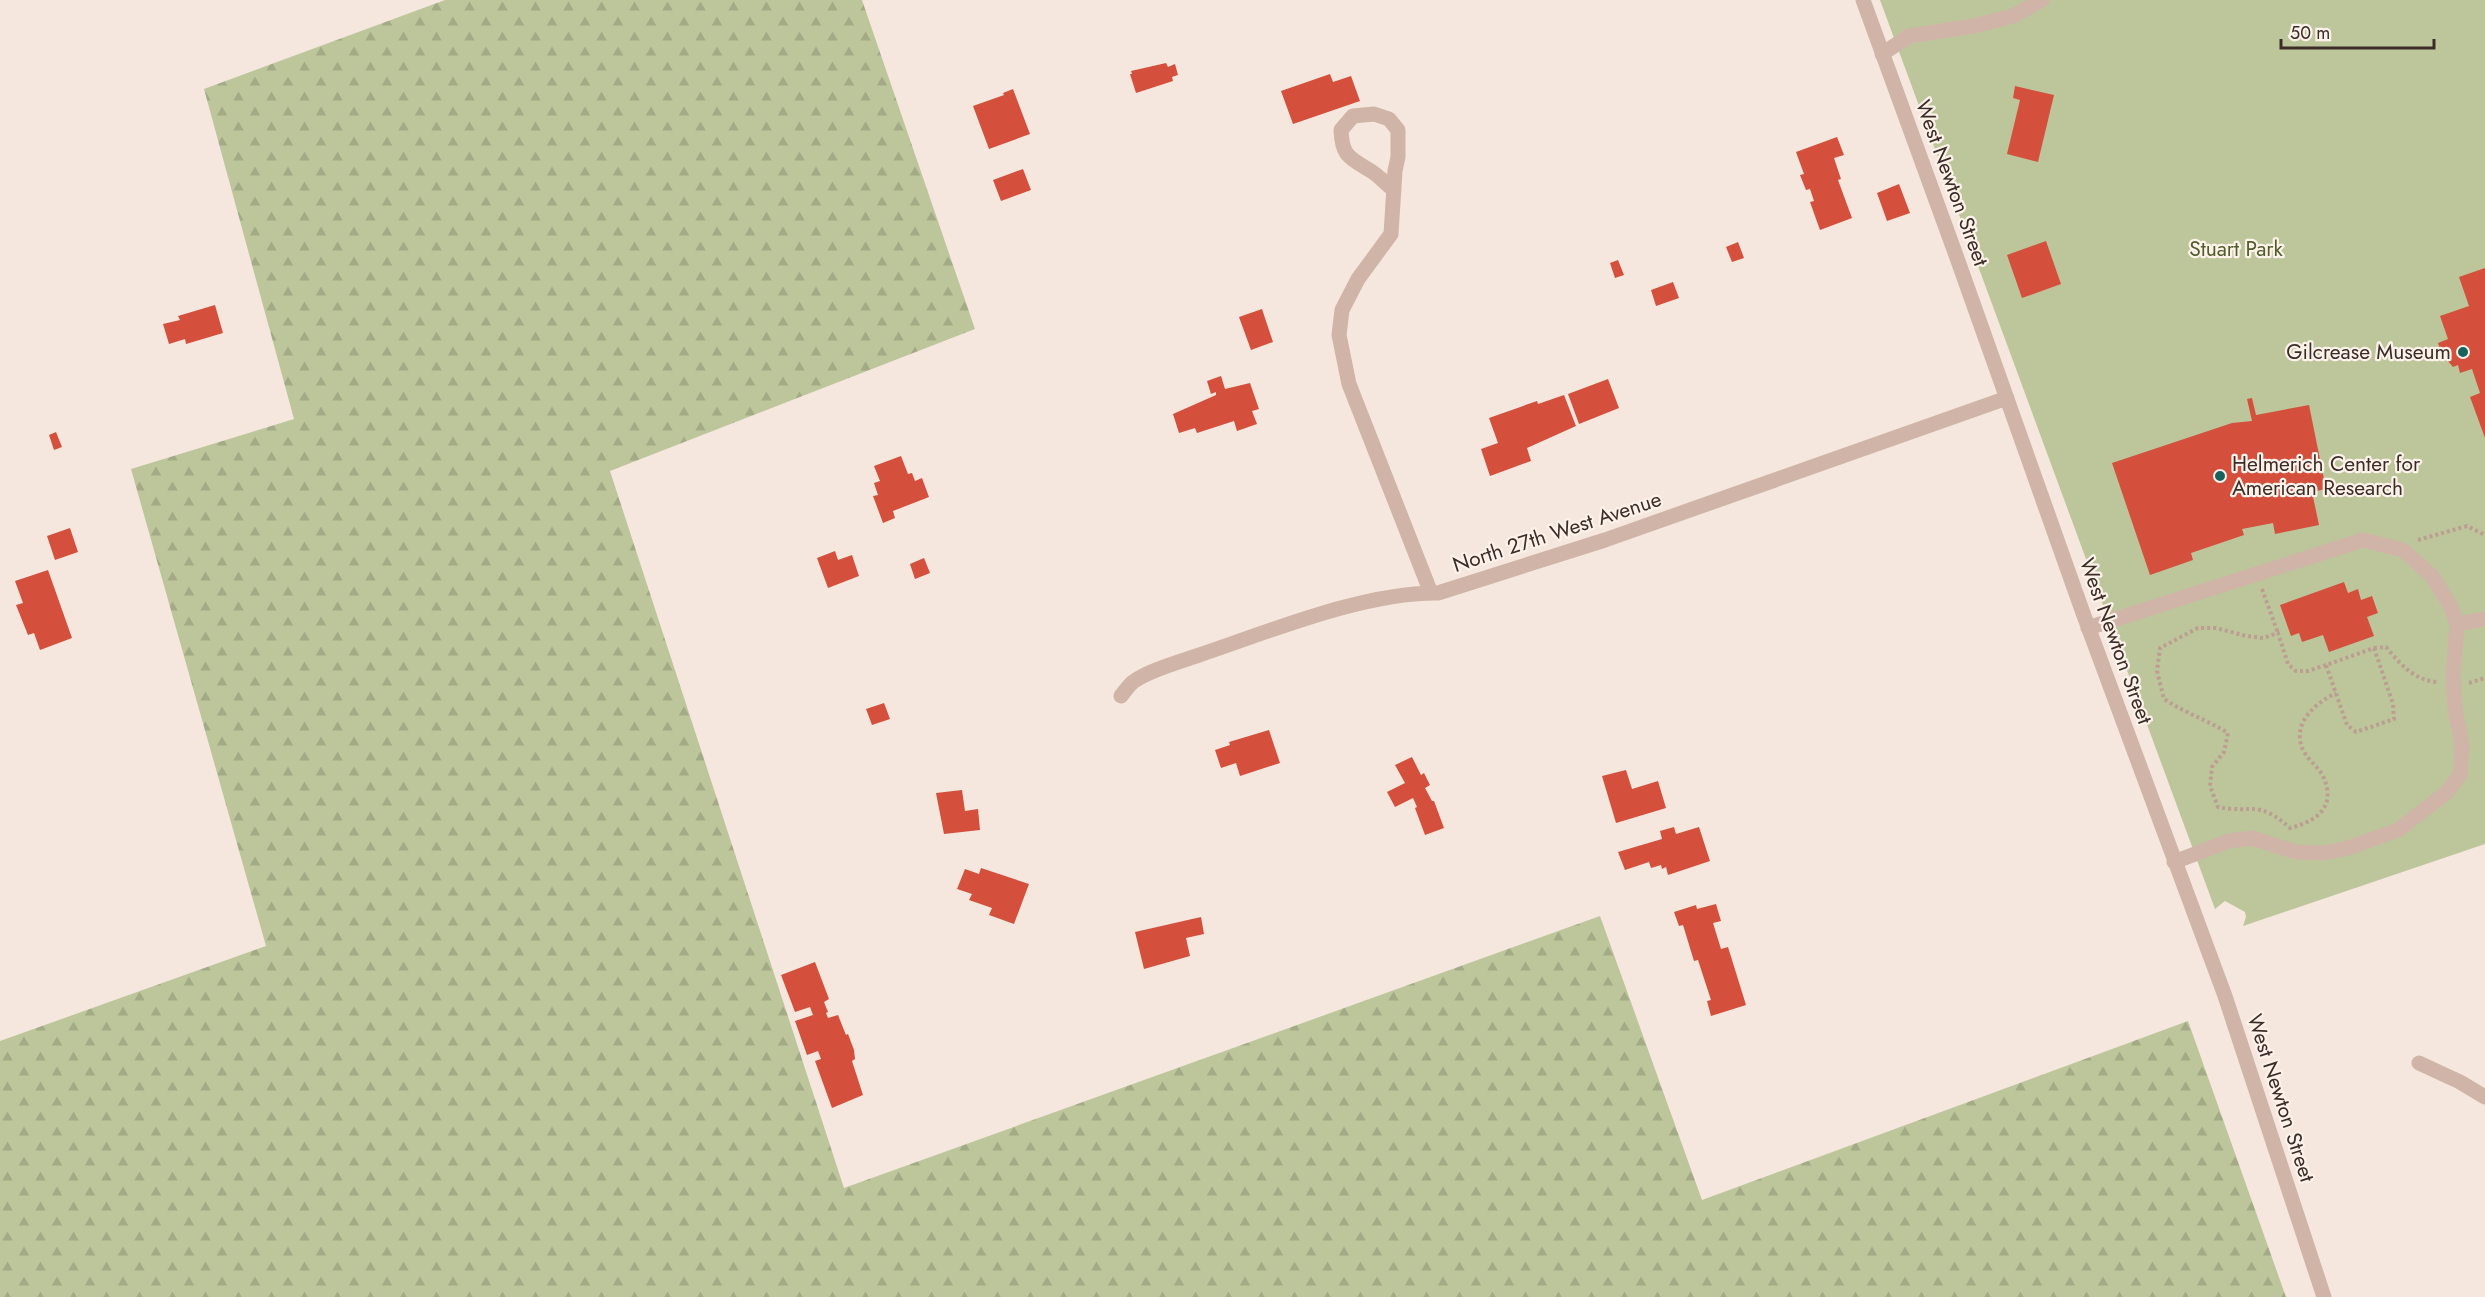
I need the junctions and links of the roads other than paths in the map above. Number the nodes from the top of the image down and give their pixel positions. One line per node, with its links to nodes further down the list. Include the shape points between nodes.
1 (1863, 0): 3 (street, West Newton Street)
2 (2042, 0): 3 (street, via 2013,16 1909,36)
3 (1882, 54): 5 (street, West Newton Street)
4 (1394, 190): 4 (street, via 1398,130 1389,119 1374,114 1353,116 1341,130 1342,147 1357,165); 6 (street, via 1390,234 1358,279 1342,310 1339,335 1355,401)
5 (2007, 398): 6 (street, North 27th West Avenue, via 1605,540); 9 (street, West Newton Street)
6 (1431, 593): 10 (street, North 27th West Avenue, via 1410,593 1283,626 1134,681)
7 (2485, 620): 8 (street)
8 (2457, 624): 9 (street, via 2432,576 2403,550 2363,540); 11 (street, via 2454,684 2462,746 2460,775 2446,792 2398,830 2348,848 2324,853 2296,852 2252,838 2229,841)
9 (2088, 628): 11 (street, West Newton Street)
10 (1121, 696)
11 (2174, 862): 14 (street, West Newton Street, via 2211,960)
12 (2419, 1063): 13 (street)
13 (2485, 1097)
14 (2324, 1297)

